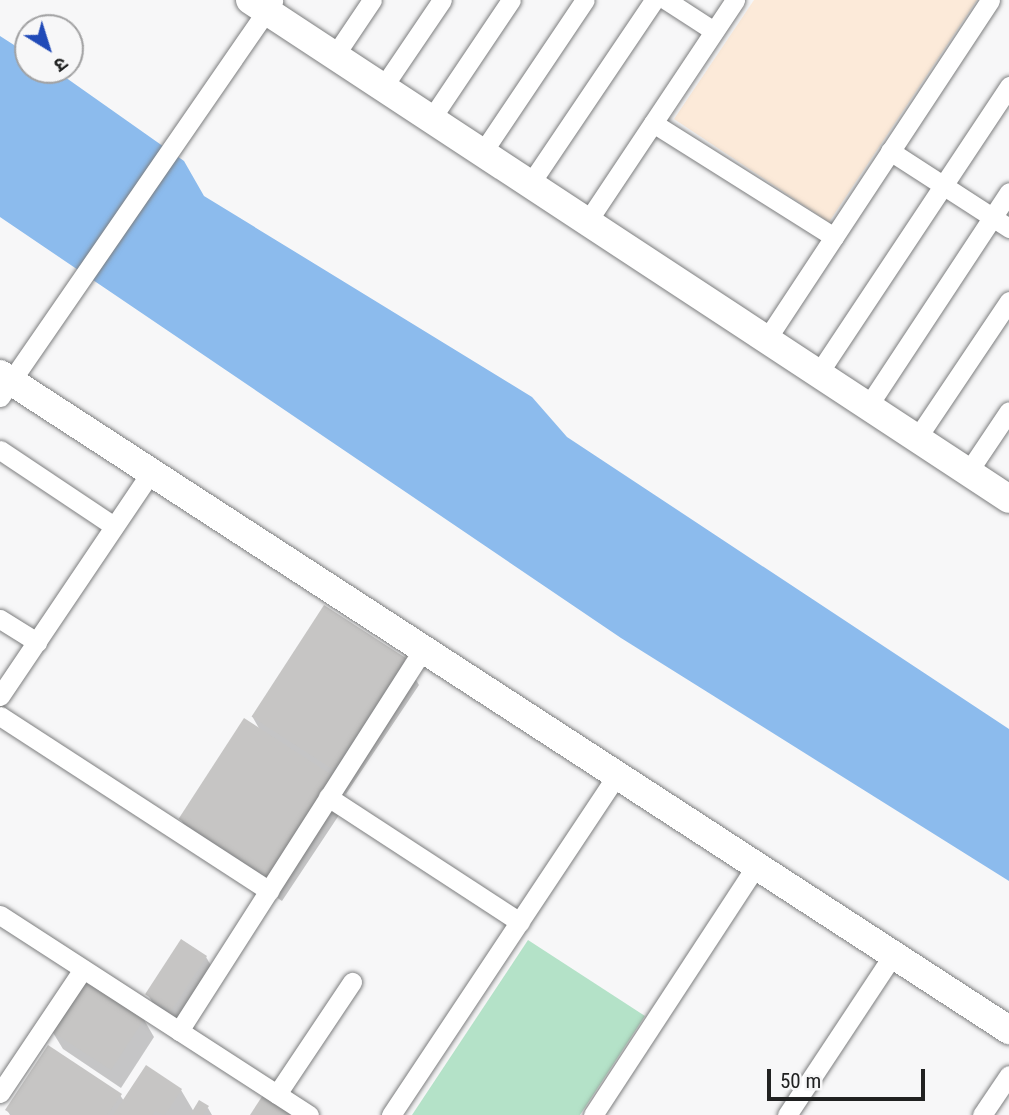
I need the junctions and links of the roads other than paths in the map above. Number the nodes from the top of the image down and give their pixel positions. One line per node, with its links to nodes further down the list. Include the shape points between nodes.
1 (372, 0): 11 (street)
2 (442, 0): 13 (street)
3 (510, 0): 14 (street)
4 (585, 0): 17 (street)
5 (654, 0): 18 (street)
6 (666, 0): 10 (street)
7 (735, 0): 10 (street)
8 (990, 0): 16 (street)
9 (263, 4): 11 (street); 27 (street, via 185,129)
10 (714, 31): 15 (street)
11 (335, 55): 13 (street)
12 (1009, 86): 19 (street)
13 (383, 87): 14 (street)
14 (431, 119): 17 (street)
15 (653, 122): 21 (street); 23 (street)
16 (890, 151): 19 (street); 23 (street)
17 (482, 153): 18 (street)
18 (530, 184): 21 (street)
19 (943, 185): 22 (street); 26 (street)
20 (1009, 192): 22 (street)
21 (587, 222): 25 (street)
22 (1001, 223): 28 (street)
23 (834, 237): 25 (street)
24 (1009, 301): 30 (street)
25 (766, 340): 26 (street)
26 (818, 374): 28 (street)
27 (4, 384): 32 (street)
28 (868, 406): 30 (street)
29 (1009, 411): 33 (street)
30 (916, 438): 33 (street)
31 (0, 450): 35 (street)
32 (151, 472): 35 (street); 38 (street)
33 (968, 472): 34 (street)
34 (1009, 499)
35 (114, 526): 37 (street)
36 (0, 619): 37 (street)
37 (37, 642): 39 (street)
38 (422, 649): 41 (street); 42 (street)
39 (0, 696)
40 (0, 716): 44 (street)
41 (617, 775): 43 (street); 46 (street)
42 (328, 797): 44 (street); 46 (street)
43 (757, 866): 47 (street); 57 (street)
44 (269, 891): 51 (street)
45 (0, 915): 48 (street)
46 (520, 922): 56 (street)
47 (893, 955): 50 (street); 58 (street)
48 (83, 969): 51 (street); 53 (street)
49 (352, 982): 54 (street)
50 (1009, 1030)
51 (179, 1031): 54 (street)
52 (1009, 1075): 59 (street)
53 (0, 1093)
54 (277, 1094): 55 (street)
55 (309, 1115)
56 (391, 1115)
57 (593, 1115)
58 (787, 1115)
59 (982, 1115)

